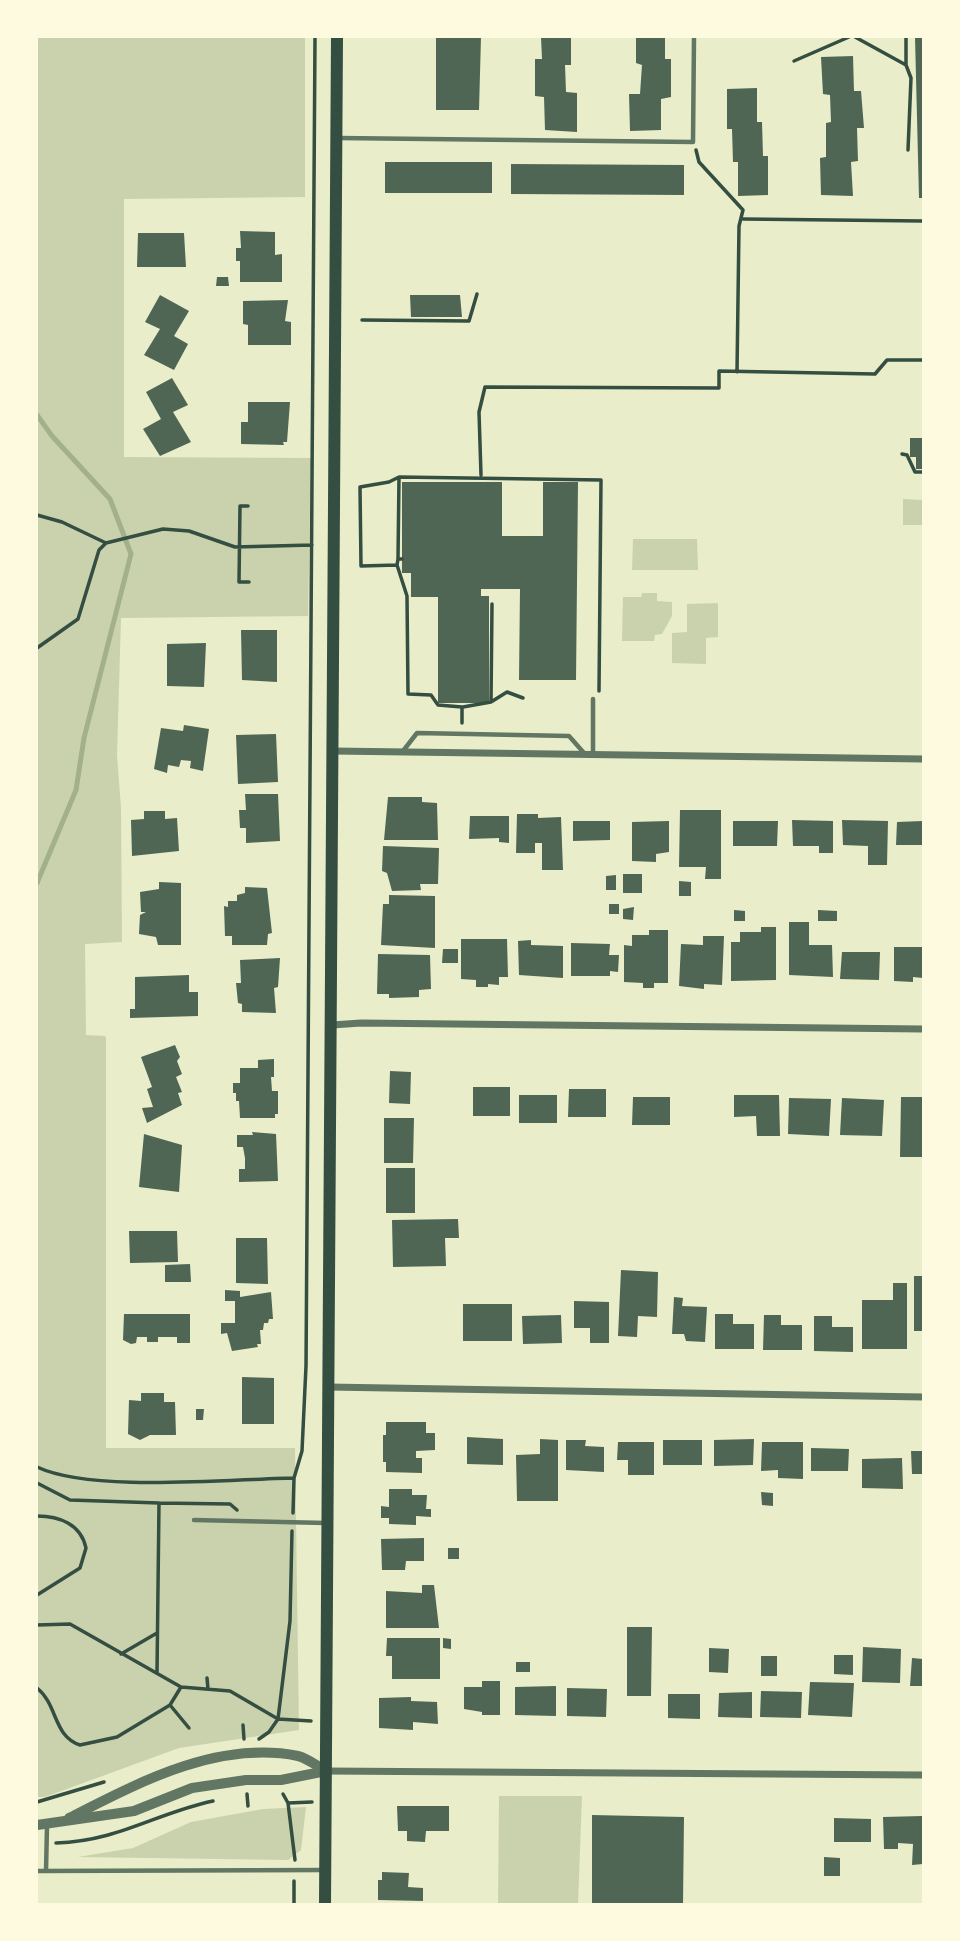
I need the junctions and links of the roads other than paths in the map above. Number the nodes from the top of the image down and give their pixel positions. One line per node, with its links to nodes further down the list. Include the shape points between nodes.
1 (337, 37): 3 (main road)
2 (694, 37): 3 (lane, via 693,142)
3 (337, 138): 5 (main road)
4 (596, 699): 7 (lane)
5 (333, 751): 6 (street); 9 (main road)
6 (402, 752): 7 (street); 7 (lane, via 417,733 540,734 569,736)
7 (590, 756): 8 (street)
8 (923, 760)
9 (332, 1025): 10 (street); 11 (main road)
10 (923, 1028)
11 (327, 1387): 12 (street); 14 (main road)
12 (923, 1397)
13 (194, 1520): 14 (lane)
14 (327, 1523): 15 (main road)
15 (326, 1771): 16 (street); 17 (street, via 192,1788 134,1811); 17 (street, via 299,1756 223,1758 173,1769); 19 (main road)
16 (923, 1775)
17 (61, 1823): 18 (street)
18 (42, 1825): 21 (lane)
19 (326, 1870): 21 (lane); 22 (main road)
20 (37, 1871): 21 (lane)
21 (46, 1871)
22 (325, 1904)

